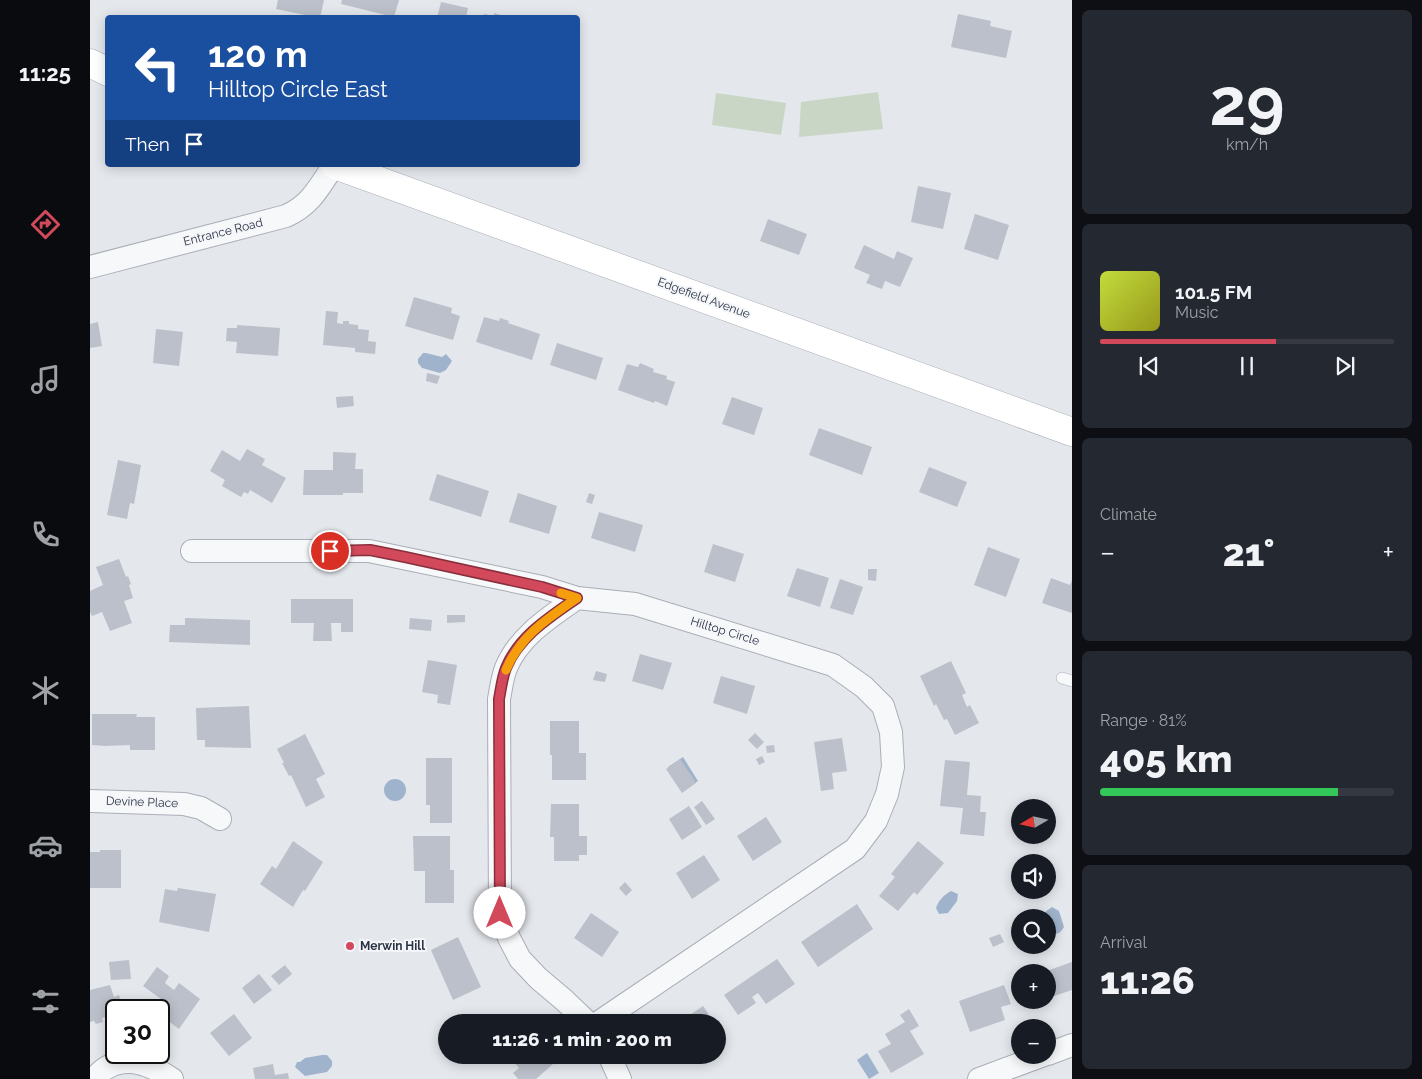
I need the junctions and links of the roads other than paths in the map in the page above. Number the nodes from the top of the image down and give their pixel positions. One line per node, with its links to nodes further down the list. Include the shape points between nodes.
1 (90, 63): 2 (main road)
2 (105, 70)
3 (334, 167): 5 (street, Entrance Road, via 311,200 292,213)
4 (341, 167): 6 (main road, Edgefield Avenue)
5 (90, 267)
6 (1072, 432)
7 (192, 551): 8 (street, Hilltop Circle, via 370,550)
8 (577, 598): 11 (street, via 542,622 517,647 506,669 499,699 500,913 520,959); 12 (street, Hilltop Circle, via 635,604 833,665 864,687 882,706 891,732 893,767 888,794 876,821 855,849)
9 (90, 801): 10 (street, Devine Place, via 184,804 201,808)
10 (220, 819)
11 (579, 1014)
12 (610, 1014)
13 (1072, 1045): 14 (street)
14 (1056, 1051)
15 (613, 1064): 19 (street)
16 (1019, 1064): 20 (street)
17 (94, 1079): 18 (street, via 116,1063 131,1062 149,1065)
18 (172, 1079)
19 (620, 1079)
20 (979, 1079)

